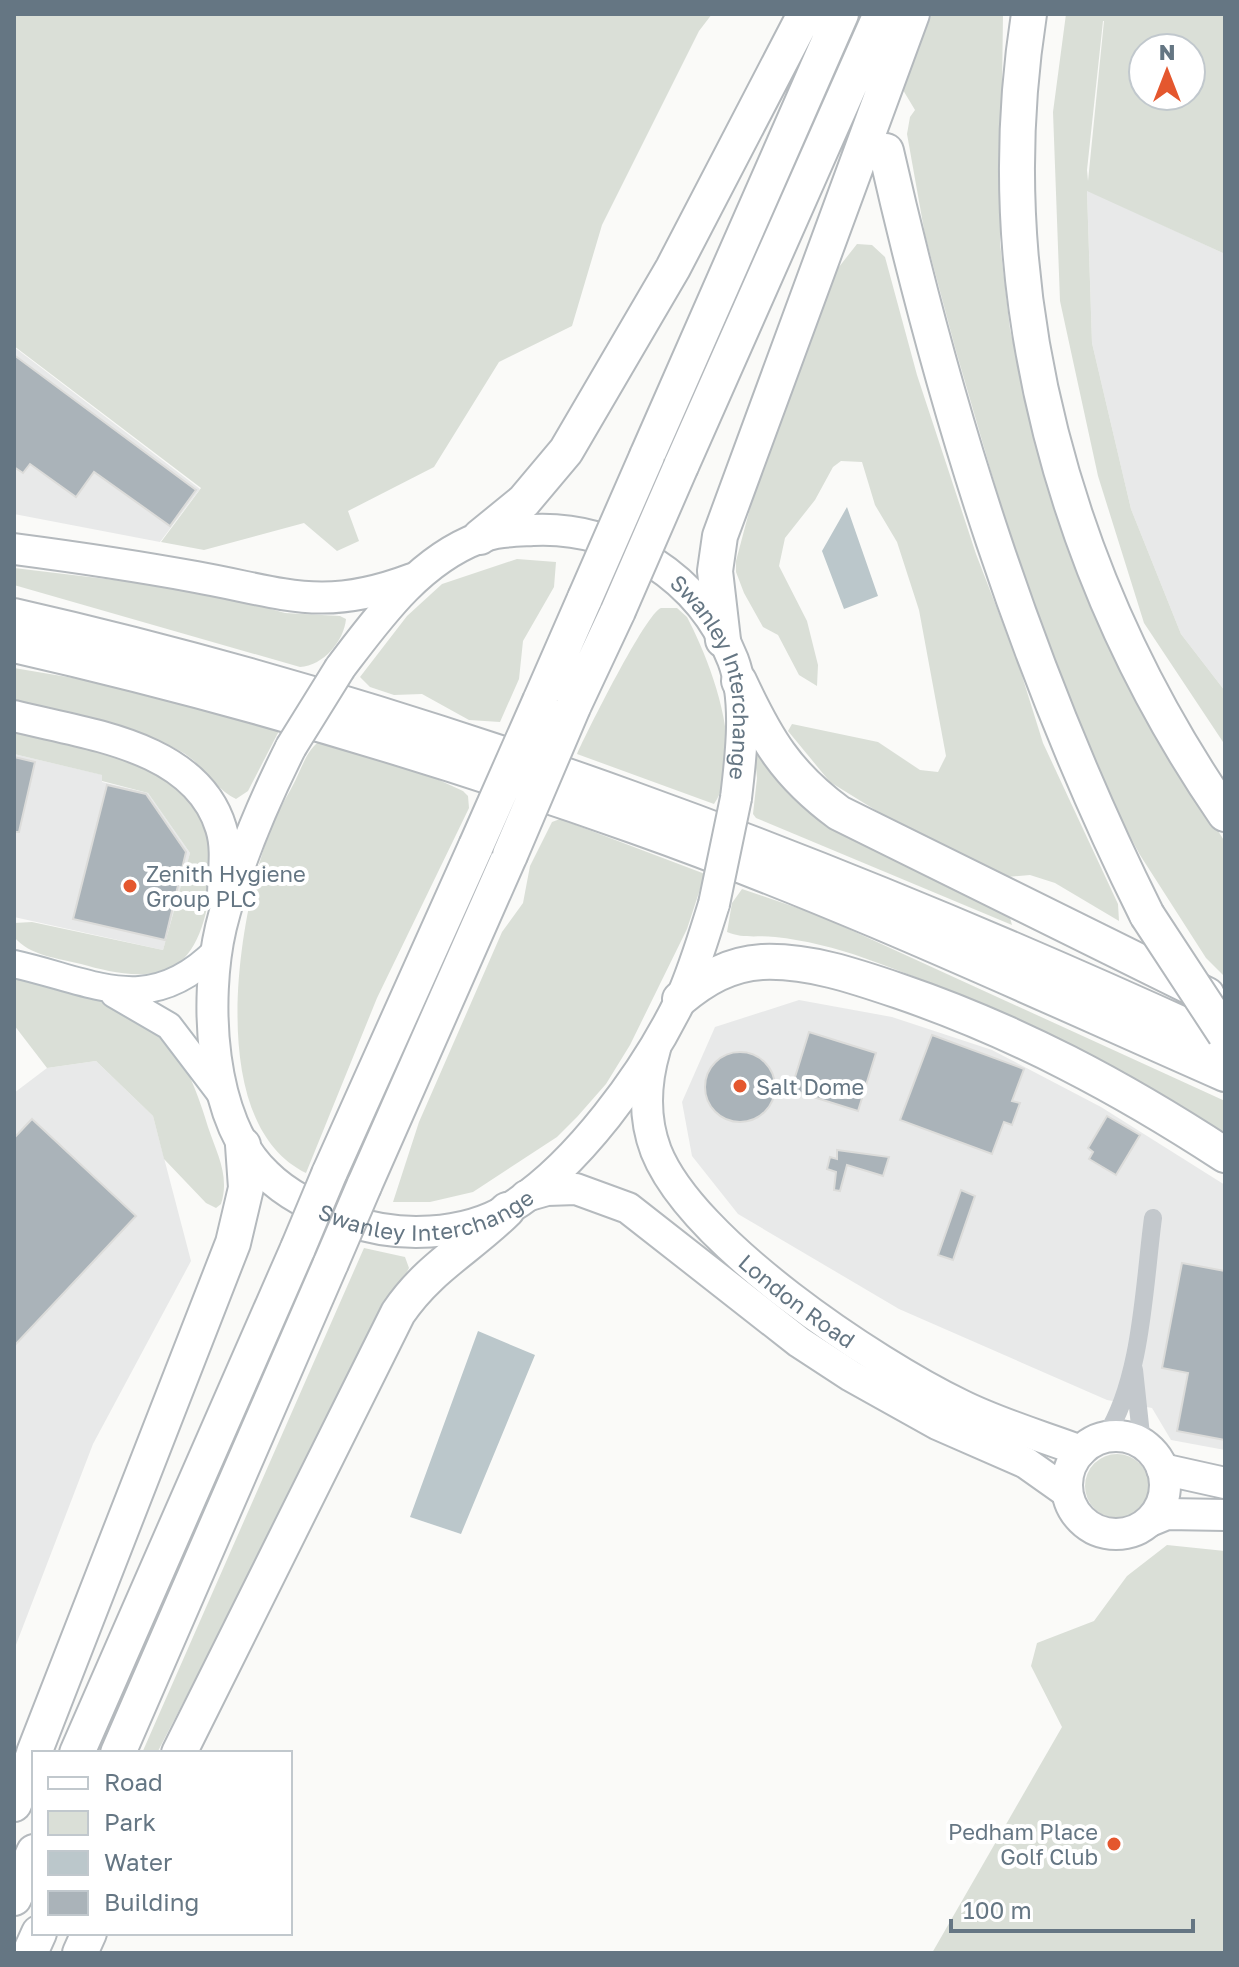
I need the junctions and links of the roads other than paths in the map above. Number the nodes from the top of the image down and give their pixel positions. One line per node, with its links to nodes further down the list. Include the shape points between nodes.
1 (805, 14): 7 (highway, via 673,268 574,438 546,479)
2 (841, 14): 14 (highway, bridge, via 585,598)
3 (881, 14): 14 (highway, bridge, via 618,611)
4 (912, 14): 11 (highway, via 720,536 715,571)
5 (1029, 14): 16 (highway, via 1018,135 1020,233 1031,340 1052,443 1084,548 1113,617 1167,726)
6 (886, 151): 22 (highway, bridge, via 931,342 991,538 1082,781 1147,915)
7 (480, 537): 9 (main road, Swanley Interchange); 11 (main road, Swanley Interchange, via 568,531 619,542 676,580)
8 (14, 549): 9 (main road, via 313,600 361,596)
9 (412, 579): 17 (main road, Swanley Interchange, bridge, via 340,668 291,747 259,818)
10 (14, 616): 24 (highway, via 300,692 661,808 896,899)
11 (723, 640): 13 (main road, Swanley Interchange)
12 (14, 645): 25 (highway, via 235,701 636,826 887,924)
13 (739, 681): 20 (main road, Swanley Interchange, bridge, via 736,798 714,904); 21 (highway, via 781,761 839,813)
14 (557, 704): 40 (highway, bridge, via 476,846); 41 (highway, bridge, via 510,855)
15 (14, 716): 17 (main road, via 153,756 200,791 223,839)
16 (1225, 814)
17 (220, 938): 19 (main road, via 195,973 151,991); 26 (main road, Swanley Interchange, via 214,1019)
18 (14, 964): 19 (main road)
19 (100, 987): 26 (main road, via 169,1026)
20 (680, 999): 23 (main road, Swanley Interchange); 28 (highway, via 712,975 762,962 792,963 867,980 955,1010 1044,1049 1125,1091)
21 (1225, 1003)
22 (1225, 1034)
23 (658, 1040): 29 (main road, Swanley Interchange, via 585,1141); 32 (main road, London Road, via 646,1093 655,1150 713,1228 822,1323 901,1373 963,1406)
24 (1225, 1044)
25 (1225, 1074)
26 (223, 1097): 27 (main road, Swanley Interchange)
27 (243, 1145): 29 (main road, Swanley Interchange, via 267,1176 293,1194 329,1214 377,1229 428,1231 470,1224); 39 (highway, via 246,1188 233,1243)
28 (1225, 1155)
29 (516, 1203): 36 (main road, London Road, via 573,1189 628,1208 799,1342 851,1376 937,1424 1026,1463); 42 (highway, via 440,1264 398,1313)
30 (1153, 1218): 31 (street)
31 (1134, 1363): 32 (street, via 1116,1421); 33 (street)
32 (1093, 1444): 33 (main road, via 1118,1436); 36 (main road, via 1069,1470)
33 (1142, 1444): 34 (main road)
34 (1162, 1469): 35 (main road); 38 (main road, via 1164,1497)
35 (1225, 1483)
36 (1067, 1492): 38 (main road, via 1083,1522 1105,1533 1129,1532)
37 (1225, 1515): 38 (main road, via 1167,1514)
38 (1150, 1521)
39 (35, 1751)
40 (78, 1751)
41 (119, 1751)
42 (180, 1751)
43 (32, 1758): 44 (highway)
44 (14, 1804)
45 (32, 1857): 46 (highway)
46 (14, 1898)

